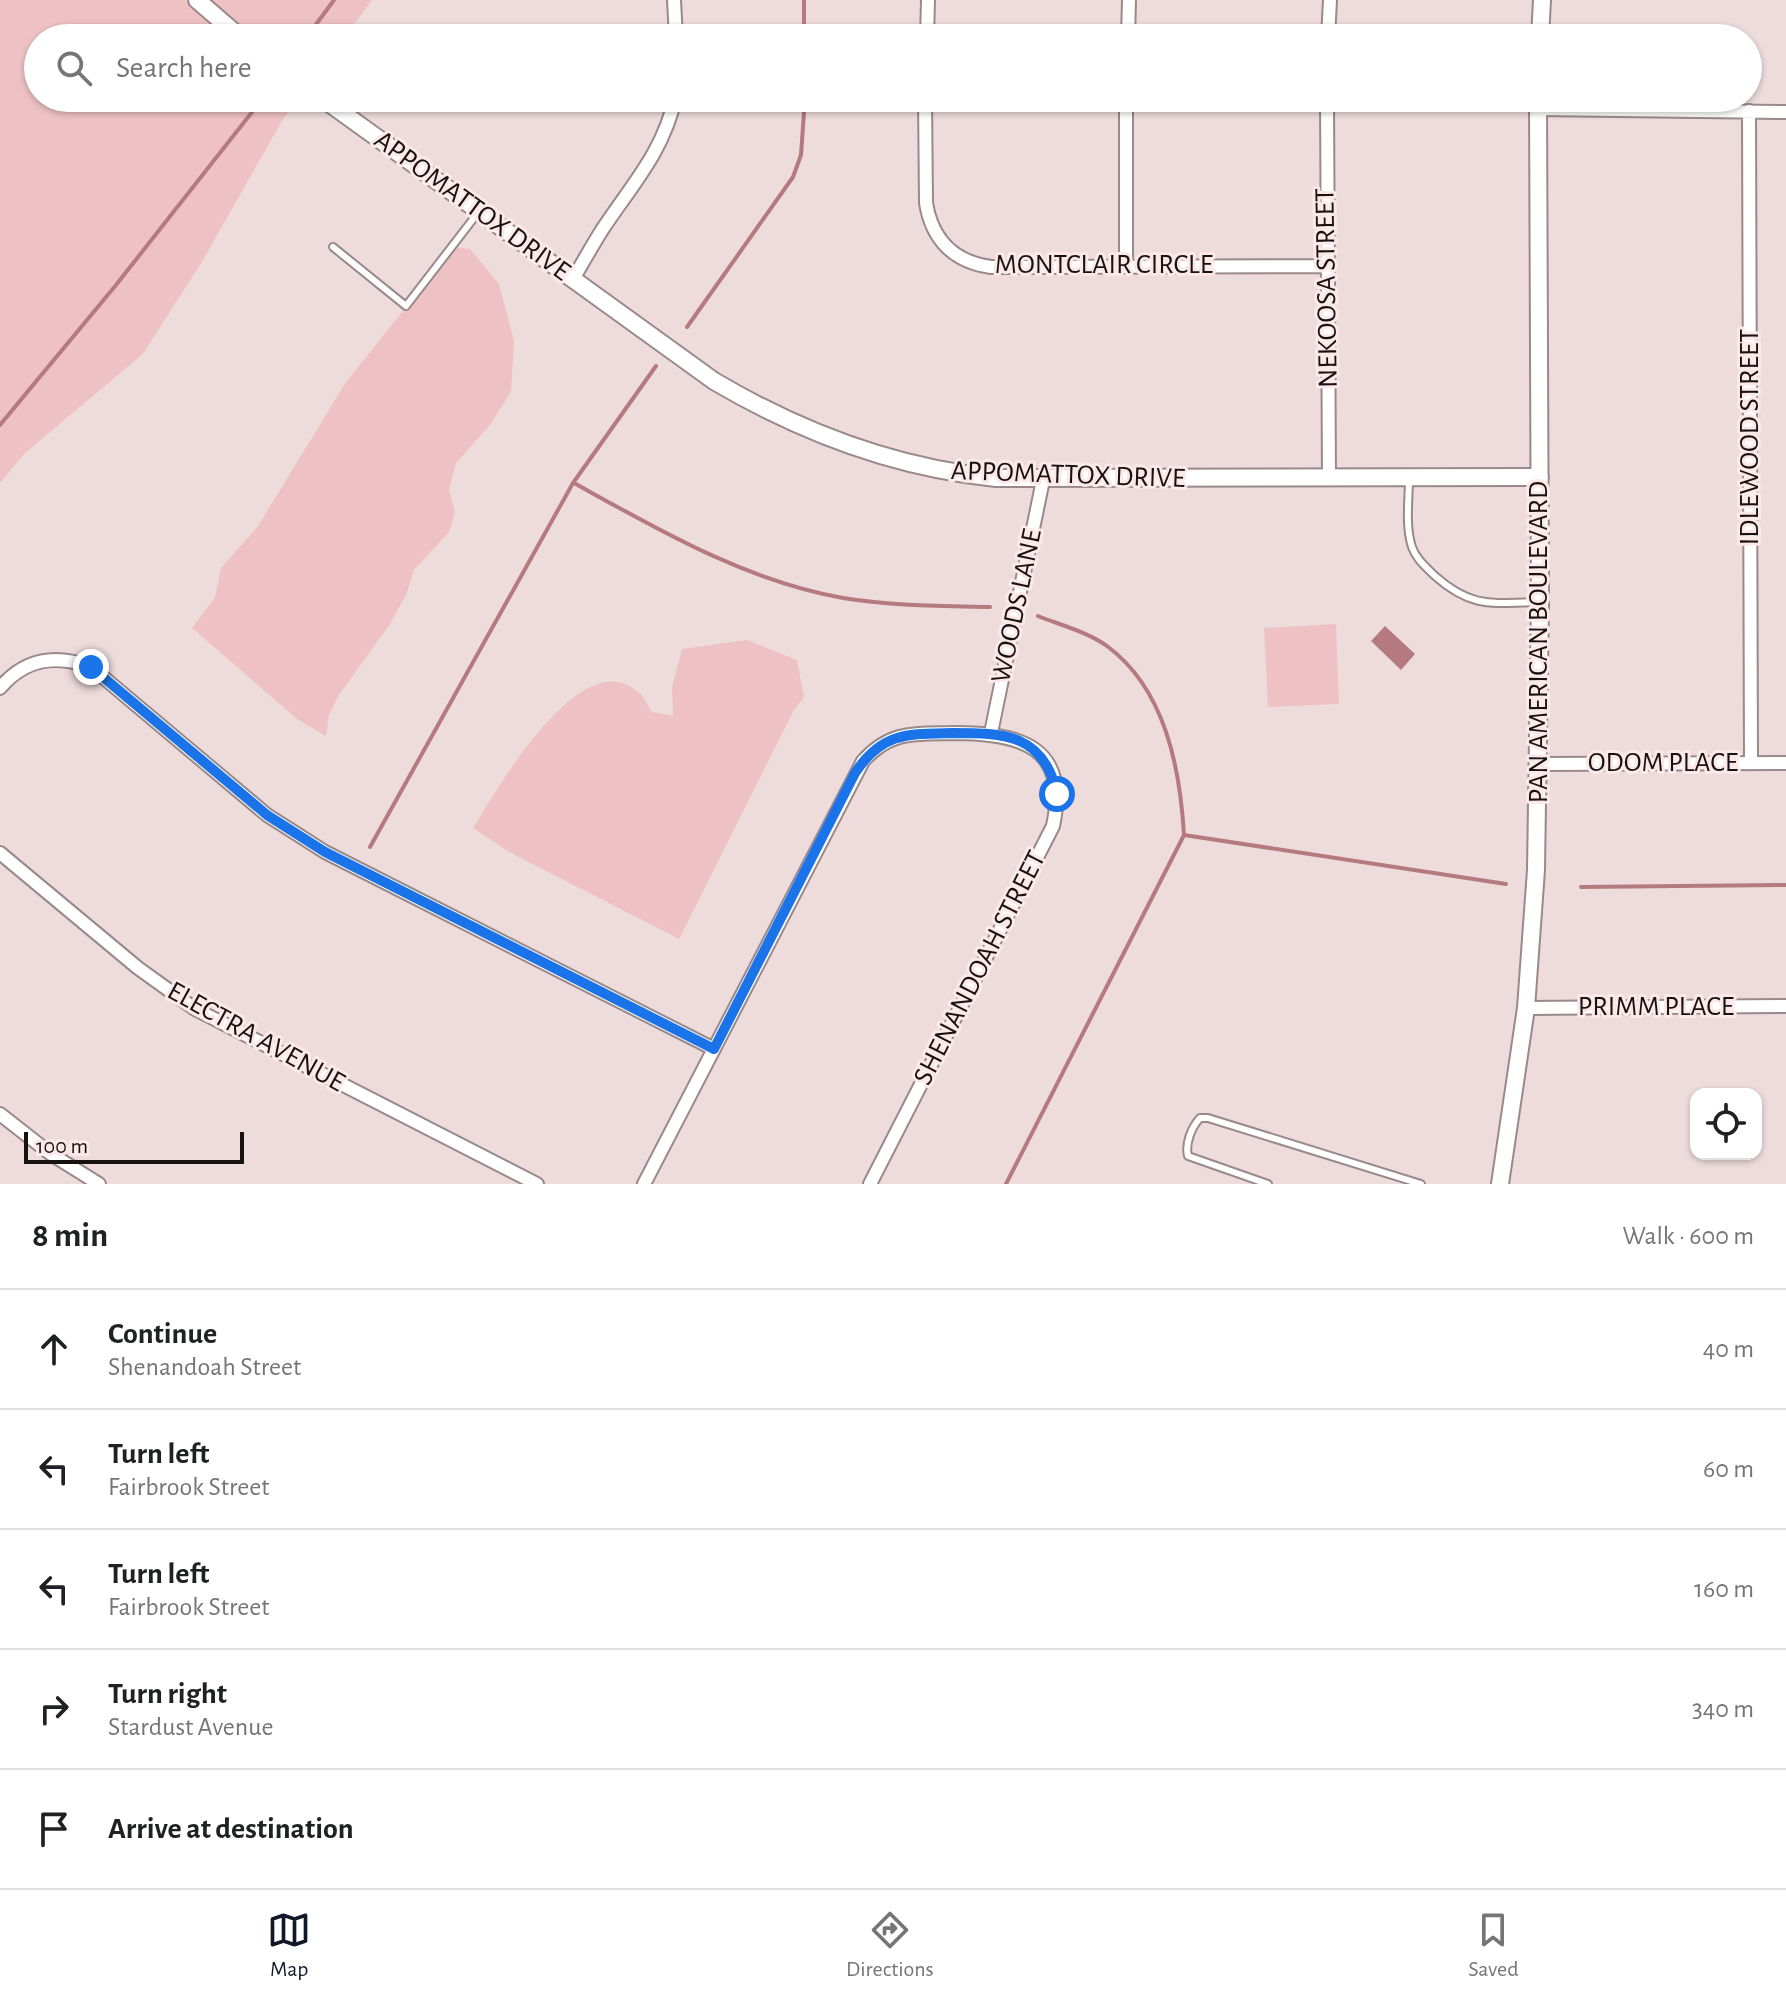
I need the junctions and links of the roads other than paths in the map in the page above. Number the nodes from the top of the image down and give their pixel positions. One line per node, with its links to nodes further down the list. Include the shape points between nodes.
1 (197, 0): 7 (street)
2 (674, 0): 8 (street)
3 (928, 0): 9 (street)
4 (1129, 0): 10 (street)
5 (1330, 0): 11 (street)
6 (1542, 0): 12 (street)
7 (225, 24)
8 (675, 24)
9 (927, 24)
10 (1128, 24)
11 (1329, 24)
12 (1541, 24)
13 (1762, 111): 21 (street)
14 (343, 112): 22 (street, APPOMATTOX DRIVE)
15 (672, 112): 26 (street, via 655,155)
16 (925, 112): 24 (street, MONTCLAIR CIRCLE, via 926,203 933,232 946,248 961,259 991,267)
17 (1126, 112): 24 (street)
18 (1327, 112): 25 (street, NEKOOSA STREET)
19 (1538, 112): 27 (street, PAN AMERICAN BOULEVARD)
20 (1749, 112): 34 (street, IDLEWOOD STREET)
21 (1786, 112)
22 (479, 211): 23 (lane, via 406,306); 26 (street, APPOMATTOX DRIVE)
23 (333, 247)
24 (1126, 266): 25 (street, MONTCLAIR CIRCLE)
25 (1326, 266): 28 (street, NEKOOSA STREET)
26 (573, 279): 30 (street, APPOMATTOX DRIVE, via 714,381 805,429 925,468)
27 (1540, 477): 29 (street, APPOMATTOX DRIVE); 31 (street, PAN AMERICAN BOULEVARD)
28 (1329, 478): 29 (street, APPOMATTOX DRIVE); 30 (street, APPOMATTOX DRIVE)
29 (1409, 478): 31 (lane, via 1409,528 1420,562 1468,599)
30 (1043, 480): 33 (street, WOODS LANE)
31 (1540, 602): 36 (street, PAN AMERICAN BOULEVARD)
32 (0, 688): 40 (street, via 27,665 50,659 75,661 98,672 267,815 325,852)
33 (991, 733): 40 (street, via 902,735 880,744 863,761); 45 (street, SHENANDOAH STREET, via 1025,743 1049,765 1057,794 1053,826)
34 (1751, 763): 35 (street, ODOM PLACE); 36 (street, ODOM PLACE)
35 (1786, 763)
36 (1540, 764): 39 (street, PAN AMERICAN BOULEVARD)
37 (0, 853): 43 (street, ELECTRA AVENUE, via 195,1009)
38 (1786, 1006): 39 (street, PRIMM PLACE)
39 (1526, 1008): 48 (street, PAN AMERICAN BOULEVARD)
40 (714, 1049): 44 (street)
41 (0, 1114): 42 (street)
42 (99, 1184)
43 (537, 1184)
44 (644, 1184)
45 (870, 1184)
46 (1268, 1184): 47 (lane, via 1188,1156 1186,1148 1200,1118)
47 (1421, 1184)
48 (1500, 1184)

